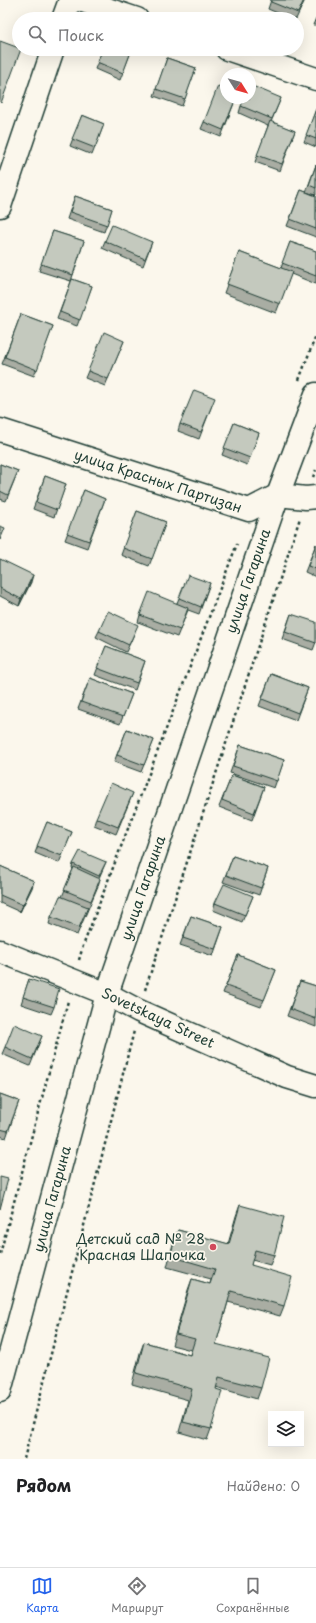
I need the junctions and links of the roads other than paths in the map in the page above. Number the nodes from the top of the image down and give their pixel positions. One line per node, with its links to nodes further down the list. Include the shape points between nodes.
1 (70, 0): 3 (main road)
2 (80, 0): 4 (main road)
3 (66, 12)
4 (116, 12)
5 (51, 56): 8 (main road)
6 (248, 56): 7 (main road)
7 (316, 79)
8 (0, 206)
9 (306, 390): 11 (main road, улица Гагарина)
10 (0, 430): 11 (main road, улица Красных Партизан, via 250,510)
11 (278, 495): 12 (main road); 14 (main road, улица Гагарина)
12 (311, 497)
13 (0, 951): 14 (main road, Sovetskaya Street)
14 (107, 994): 15 (main road, Sovetskaya Street, via 287,1078); 16 (main road, улица Гагарина)
15 (316, 1086)
16 (0, 1391)

